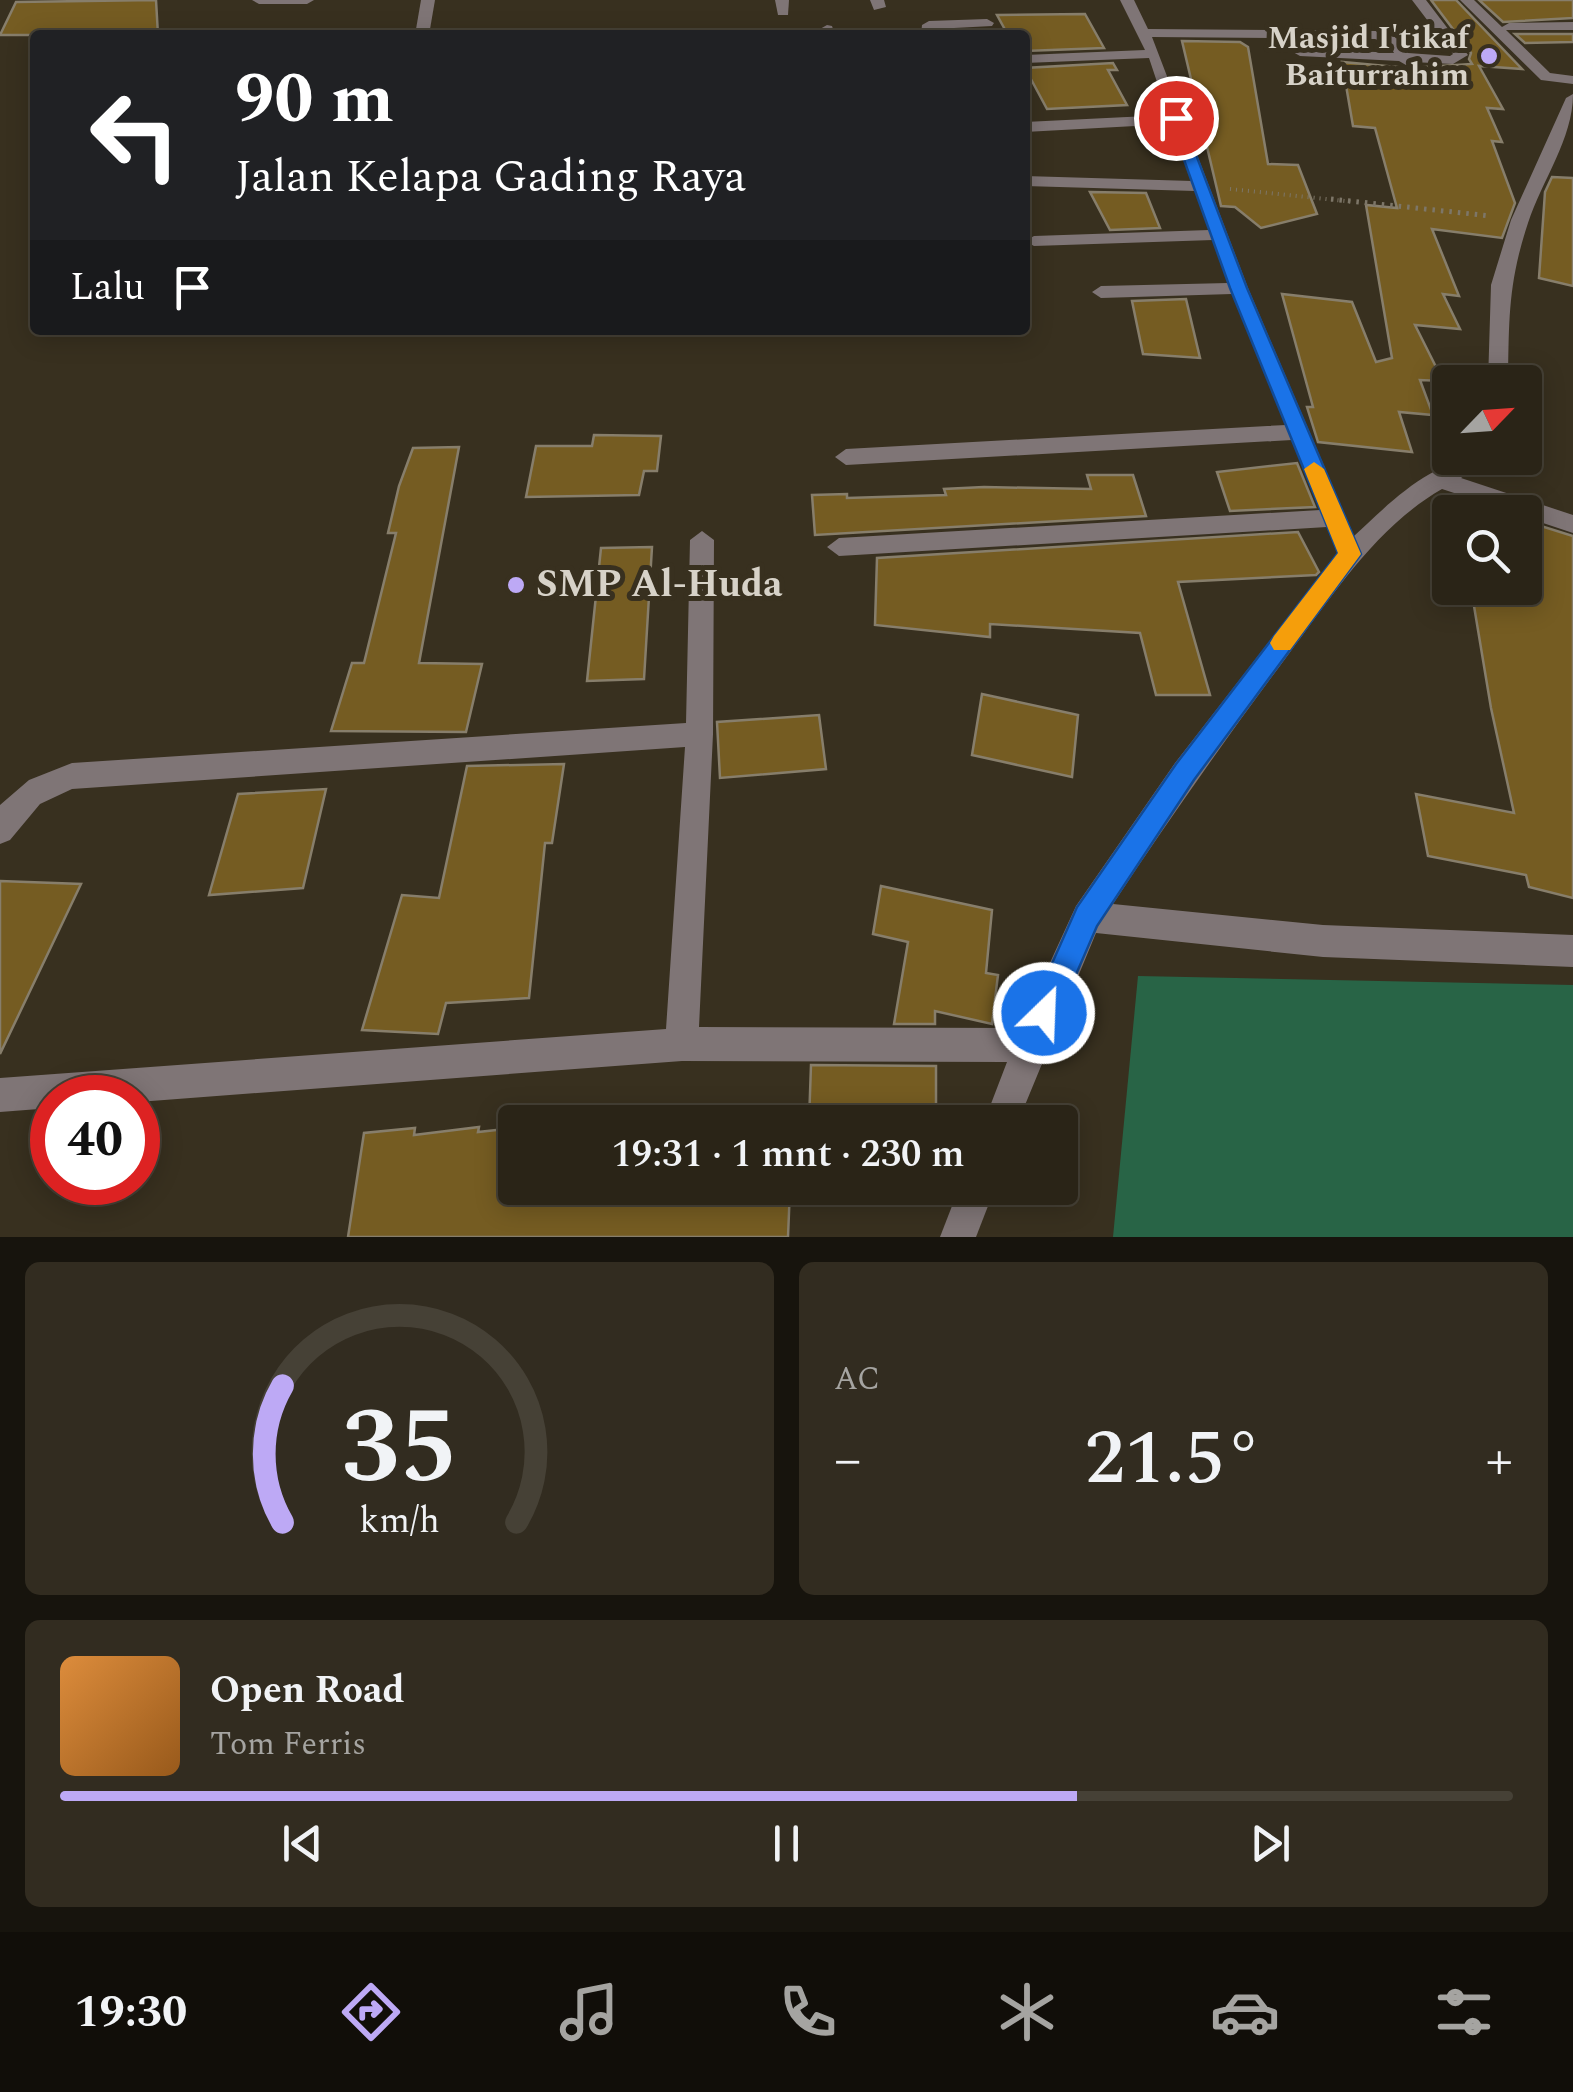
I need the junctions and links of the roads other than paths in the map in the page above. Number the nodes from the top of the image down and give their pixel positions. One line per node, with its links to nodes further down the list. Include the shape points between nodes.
1 (259, 0): 2 (street)
2 (307, 0)
3 (428, 0): 10 (street)
4 (1128, 0): 12 (street)
5 (1419, 0): 16 (street, via 1461,55)
6 (1468, 0): 17 (street, via 1546,77)
7 (987, 24): 11 (street)
8 (1573, 26): 9 (street)
9 (1509, 27)
10 (423, 30)
11 (928, 30)
12 (1144, 33): 14 (street); 16 (street, via 1376,35 1394,41)
13 (1300, 52): 16 (street)
14 (1154, 54): 15 (street); 19 (street)
15 (1030, 59)
16 (1406, 61)
17 (1573, 80)
18 (1573, 98): 27 (street, via 1520,220 1500,285)
19 (1176, 118): 20 (street); 22 (street)
20 (1030, 127)
21 (1030, 181): 22 (street)
22 (1199, 186): 23 (street)
23 (1218, 235): 24 (street); 25 (street)
24 (1034, 241)
25 (1238, 288): 26 (street); 28 (street)
26 (1101, 292)
27 (1498, 365)
28 (1298, 432): 29 (street); 32 (street)
29 (846, 458)
30 (1449, 475): 31 (street)
31 (1440, 480): 33 (street); 36 (street, via 1400,506)
32 (1335, 518): 35 (street); 36 (street)
33 (1573, 524)
34 (702, 540): 37 (street)
35 (839, 547)
36 (1350, 554): 39 (street, via 1185,772)
37 (699, 734): 38 (street, via 72,776 42,785 19,802); 41 (street)
38 (0, 830)
39 (1087, 916): 40 (street, via 1323,941); 42 (street)
40 (1573, 951)
41 (682, 1044): 42 (street); 43 (street)
42 (1030, 1045): 44 (street)
43 (0, 1095)
44 (1007, 1105)
45 (970, 1205): 46 (street)
46 (958, 1237)

